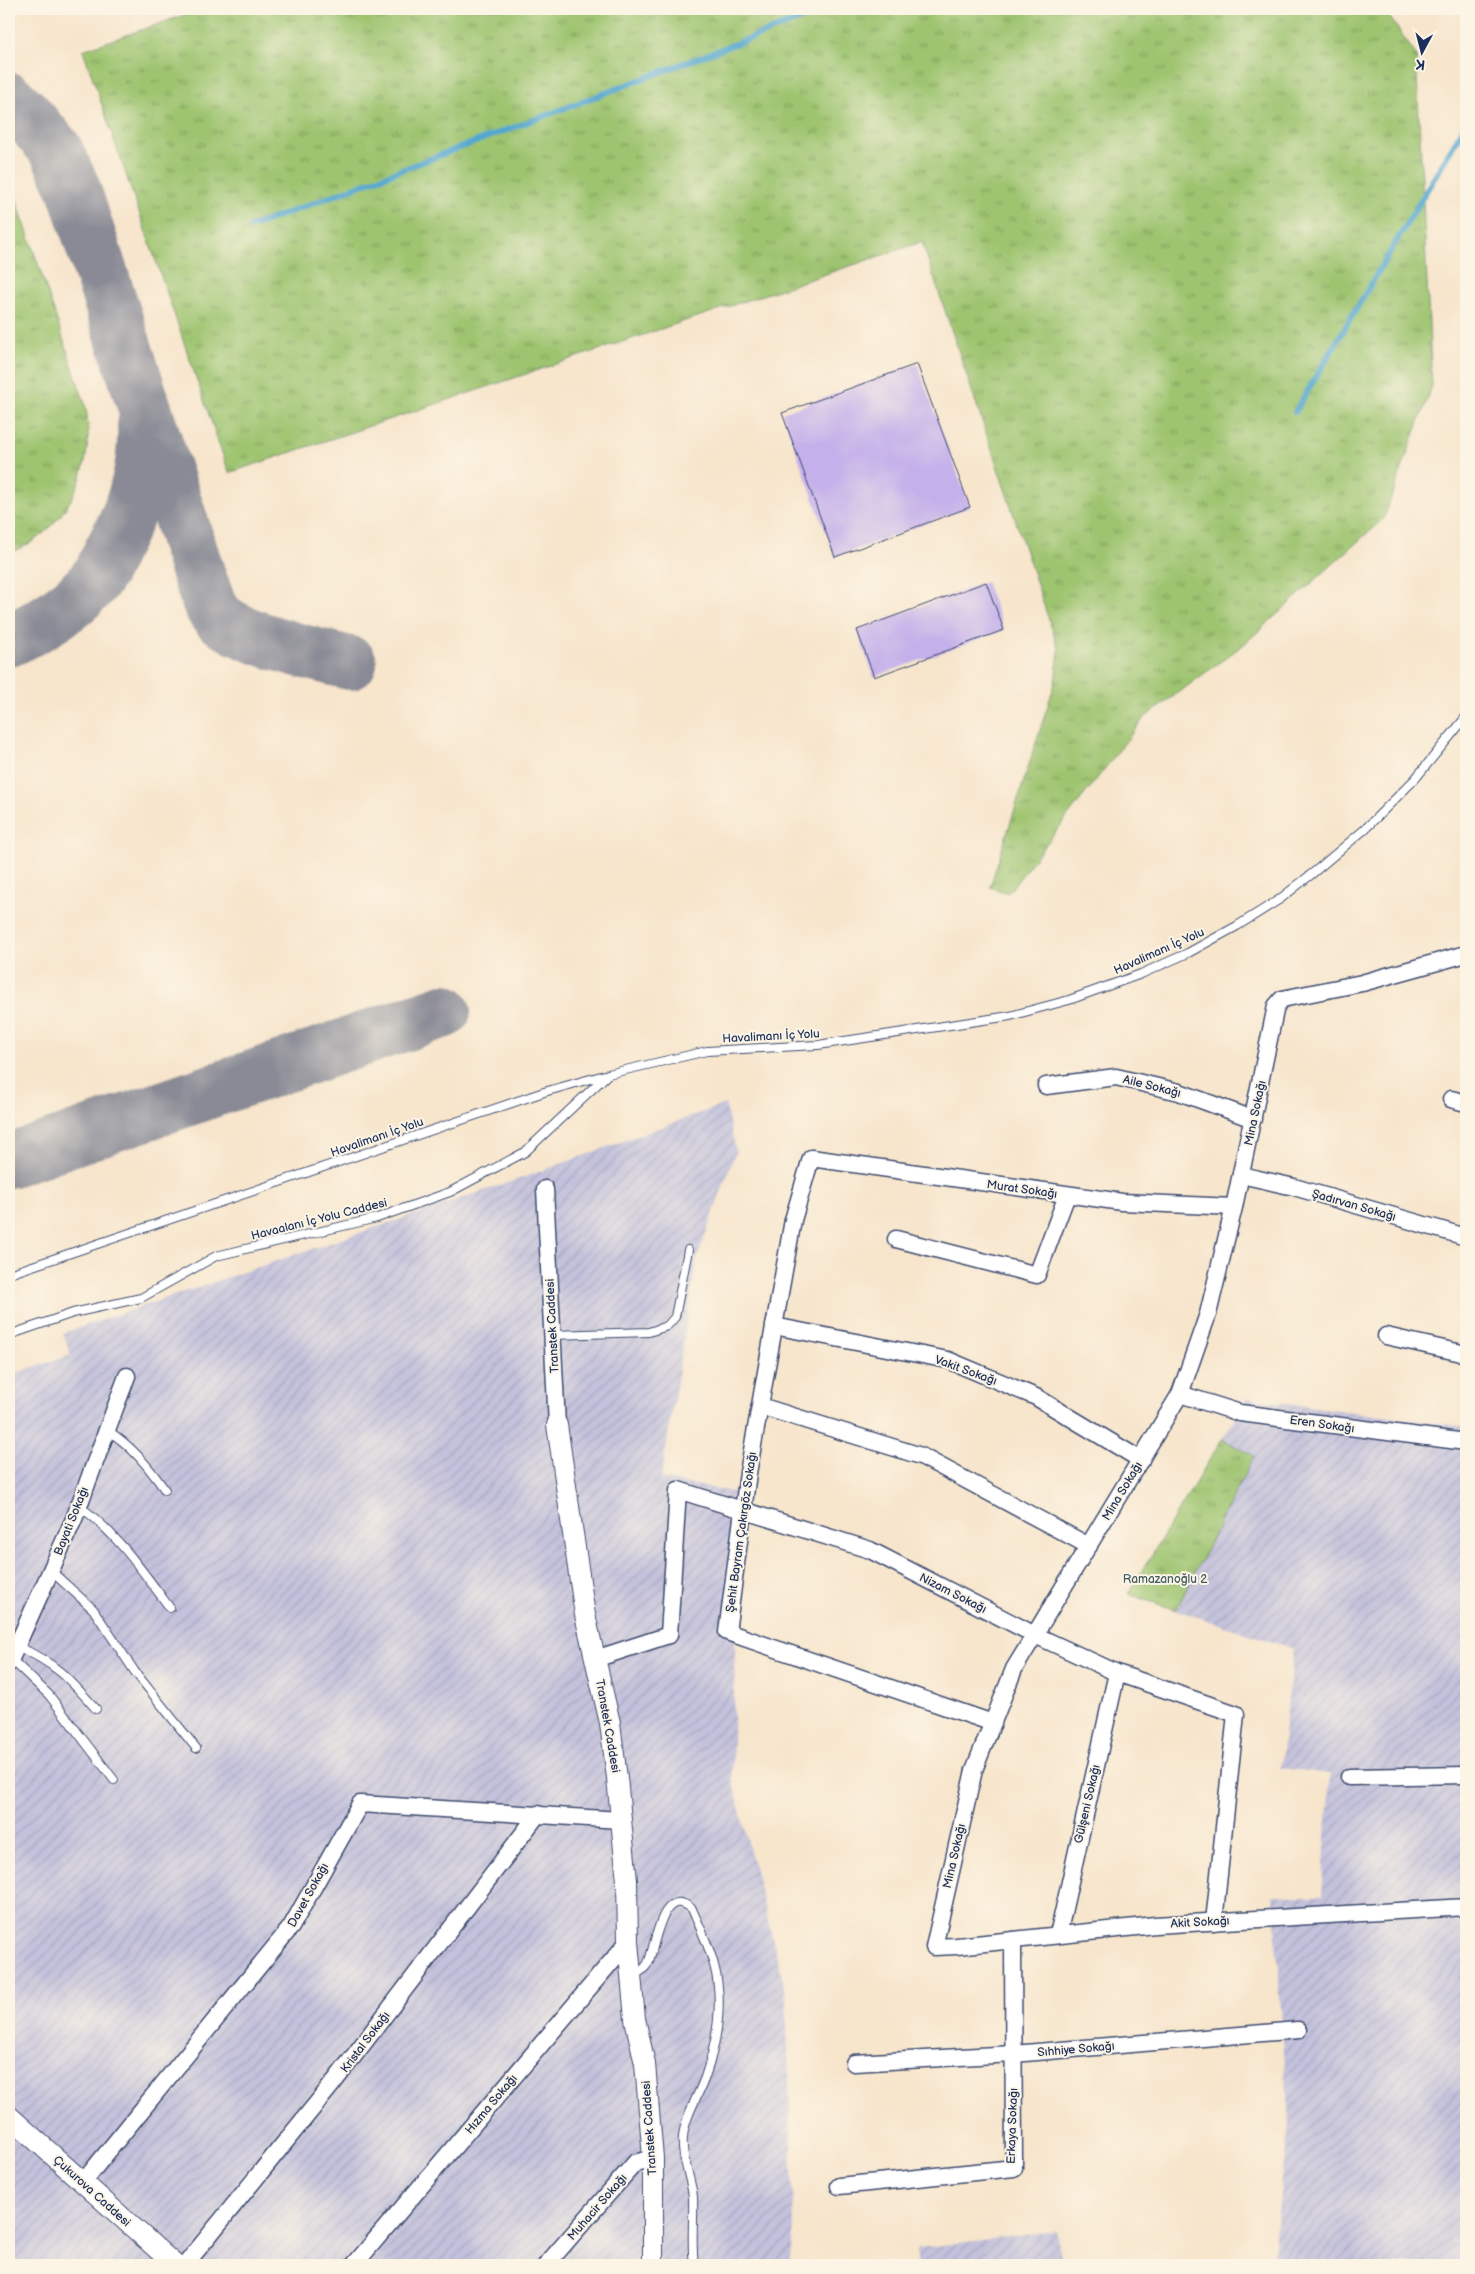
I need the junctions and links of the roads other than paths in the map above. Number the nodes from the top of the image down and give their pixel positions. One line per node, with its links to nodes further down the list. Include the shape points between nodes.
1 (1466, 717): 3 (lane, Havalimanı İç Yolu, via 1415,779 1313,874 1237,926 1141,974 1069,1000 1010,1016 818,1045 706,1051)
2 (1466, 954): 5 (street, Mina Sokağı, via 1370,981 1282,999 1276,1006)
3 (608, 1074): 14 (lane, Havalimanı İç Yolu, via 534,1096); 16 (lane, Havaalanı İç Yolu Caddesi, via 525,1152 450,1192 377,1218 216,1256 141,1298 73,1313)
4 (1046, 1086): 5 (street, Aile Sokağı, via 1116,1077 1179,1092)
5 (1254, 1119): 7 (street, Mina Sokağı)
6 (811, 1158): 9 (street, Murat Sokağı); 15 (street, Şehit Bayram Çakırgöz Sokağı, via 793,1220)
7 (1241, 1176): 10 (street, Mina Sokağı); 11 (street, Şadırvan Sokağı, via 1294,1187)
8 (545, 1189): 17 (street, Transtek Caddesi)
9 (1067, 1195): 10 (street, Murat Sokağı, via 1122,1202); 12 (street, via 1037,1275)
10 (1234, 1207): 21 (street, Mina Sokağı, via 1208,1314)
11 (1466, 1238)
12 (896, 1239)
13 (688, 1250): 17 (lane, via 675,1317 667,1326 649,1332)
14 (9, 1274)
15 (774, 1326): 22 (street, Şehit Bayram Çakırgöz Sokağı); 26 (street, Vakit Sokağı, via 948,1360 1036,1398)
16 (9, 1334)
17 (553, 1335): 23 (street, Transtek Caddesi)
18 (1386, 1336): 19 (street)
19 (1466, 1354)
20 (127, 1376): 24 (street, Bayati Sokağı)
21 (1180, 1394): 25 (street, Eren Sokağı, via 1240,1413); 26 (street, Mina Sokağı)
22 (760, 1406): 29 (street, Şehit Bayram Çakırgöz Sokağı); 30 (street, via 921,1456)
23 (558, 1425): 35 (street, Transtek Caddesi, via 585,1615)
24 (107, 1430): 27 (lane, via 144,1460); 28 (street, Bayati Sokağı)
25 (1466, 1442)
26 (1141, 1460): 30 (street, Mina Sokağı)
27 (165, 1490)
28 (78, 1506): 31 (street, Bayati Sokağı); 32 (lane, via 104,1526)
29 (743, 1511): 33 (street, Nizam Sokağı, via 870,1550); 35 (street, Nizam Sokağı, via 678,1490 669,1635); 38 (street, Şehit Bayram Çakırgöz Sokağı, via 728,1632)
30 (1089, 1546): 33 (street, Mina Sokağı)
31 (51, 1570): 34 (street, Bayati Sokağı); 39 (lane, via 93,1609 135,1672)
32 (170, 1608)
33 (1035, 1635): 36 (street, Nizam Sokağı); 38 (street, Mina Sokağı, via 1014,1669)
34 (11, 1657): 37 (lane, via 36,1654 67,1676); 42 (lane, via 49,1695)
35 (595, 1659): 44 (street, Transtek Caddesi, via 610,1723)
36 (1117, 1673): 46 (street, Nizam Sokağı, via 1236,1714); 47 (street, Gülşeni Sokağı)
37 (96, 1709)
38 (993, 1723): 50 (street, Mina Sokağı, via 974,1770)
39 (196, 1748)
40 (1466, 1775): 41 (street)
41 (1349, 1778)
42 (114, 1780)
43 (538, 1814): 44 (street, Davet Sokağı); 57 (street, Davet Sokağı, via 360,1804 292,1927); 60 (street, Kristal Sokağı, via 334,2082)
44 (621, 1820): 49 (street, Transtek Caddesi)
45 (1466, 1907): 46 (street, Akit Sokağı)
46 (1214, 1922): 47 (street, Akit Sokağı)
47 (1058, 1935): 48 (street, Akit Sokağı)
48 (1013, 1940): 50 (street, Akit Sokağı); 53 (street, Erkaya Sokağı)
49 (628, 1942): 51 (street, Transtek Caddesi); 61 (street, Hızma Sokağı)
50 (934, 1947)
51 (632, 1977): 56 (street, Transtek Caddesi, via 635,2019 645,2064); 64 (lane, via 647,1964 663,1916 673,1906 688,1905 714,1966 719,2001 710,2063 683,2138 693,2197)
52 (1298, 2030): 53 (street, Sıhhiye Sokağı)
53 (1013, 2054): 54 (street, Sıhhiye Sokağı); 58 (street, Erkaya Sokağı, via 1014,2168)
54 (854, 2063)
55 (9, 2116): 57 (street, Çukurova Caddesi)
56 (653, 2158): 62 (street, Muhacir Sokağı, via 634,2163); 63 (street, Transtek Caddesi)
57 (83, 2182): 59 (street, Çukurova Caddesi)
58 (839, 2186)
59 (175, 2265)
60 (185, 2265)
61 (354, 2265)
62 (546, 2265)
63 (653, 2265)
64 (694, 2265)

